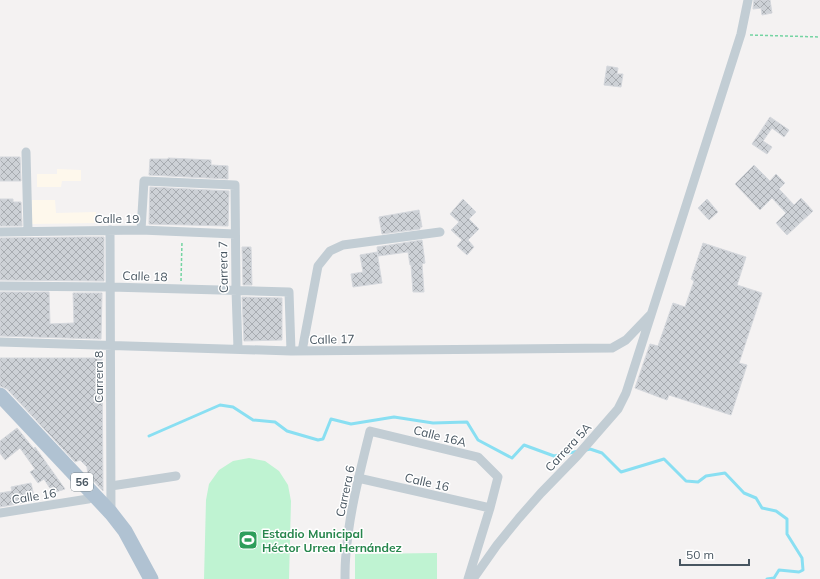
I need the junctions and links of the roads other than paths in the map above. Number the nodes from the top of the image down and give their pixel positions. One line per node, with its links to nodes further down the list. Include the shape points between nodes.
1 (748, 0): 12 (street, Carrera 5A, via 741,34)
2 (26, 152): 5 (street)
3 (110, 230): 4 (street, Calle 19); 5 (street, Calle 19); 10 (street, Carrera 8)
4 (141, 230): 8 (street, Calle 19); 8 (street, Carrera 7, via 144,181 235,184)
5 (28, 231): 6 (street, Calle 19)
6 (0, 232)
7 (440, 232): 17 (street, via 343,245 330,251 318,266)
8 (235, 234): 11 (street, Carrera 7)
9 (0, 286): 10 (street, Calle 18)
10 (110, 287): 11 (street, Calle 18); 14 (street, Carrera 8)
11 (236, 290): 15 (street, Carrera 7); 16 (street, Calle 18, via 289,292)
12 (651, 314): 17 (street, Calle 17, via 626,340 612,348); 32 (street, Carrera 5A, via 618,409 519,518)
13 (0, 342): 14 (street, Calle 17)
14 (110, 345): 15 (street, Calle 17); 23 (street, Carrera 8)
15 (238, 349): 16 (street, Calle 17)
16 (291, 351): 17 (street, Calle 17)
17 (302, 351)
18 (0, 395): 24 (main road, 56)
19 (0, 406): 24 (main road, 56)
20 (370, 432): 22 (street, Carrera 6); 25 (street, Calle 16A, via 478,457 498,477)
21 (176, 476): 23 (street)
22 (358, 478): 25 (street, Calle 16); 30 (street, Carrera 6, via 346,548)
23 (111, 486): 27 (street, Carrera 8)
24 (91, 497): 26 (street, Calle 16); 27 (main road, 56)
25 (490, 508): 31 (street)
26 (0, 513)
27 (111, 518): 28 (main road, 56); 29 (main road, 56, via 125,531)
28 (144, 579)
29 (151, 579)
30 (345, 579)
31 (468, 579)
32 (473, 579)

